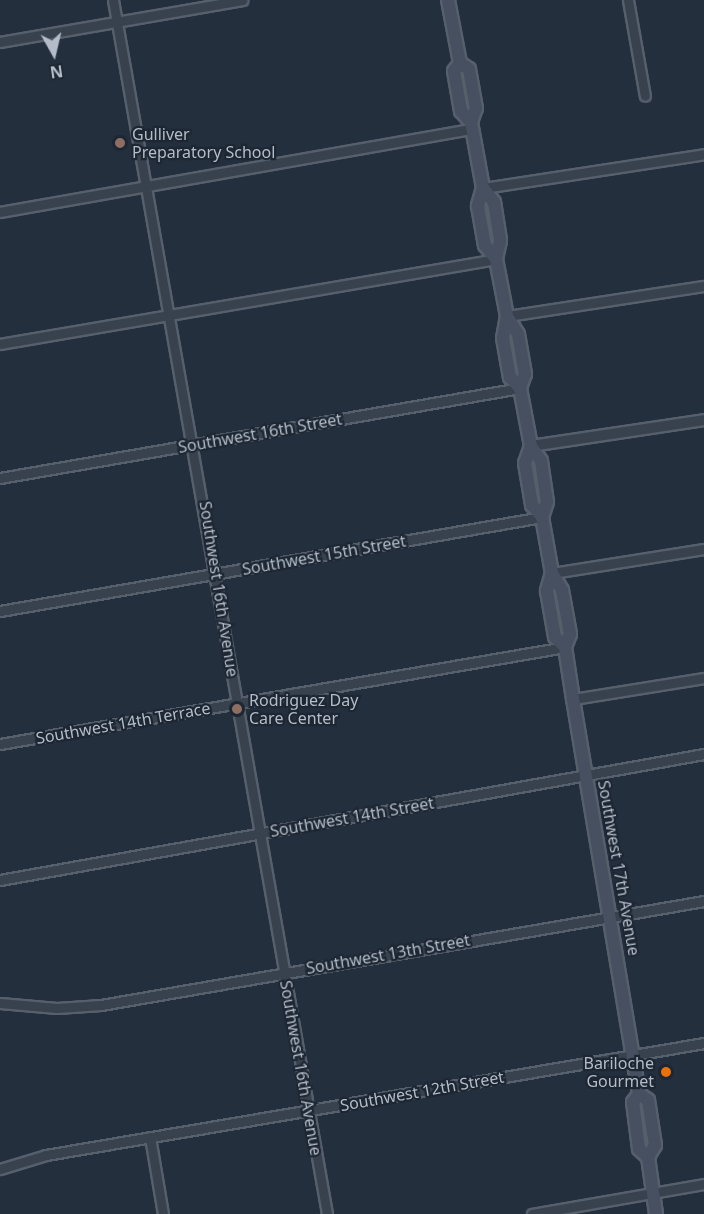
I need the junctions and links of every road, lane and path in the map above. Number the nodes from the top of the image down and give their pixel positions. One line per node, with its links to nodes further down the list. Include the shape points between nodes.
1 (114, 0): 5 (street, Southwest 16th Avenue)
2 (242, 0): 5 (street)
3 (448, 0): 8 (main road, Southwest 17th Avenue, via 460,63 469,69 471,79 476,108)
4 (628, 0): 7 (street)
5 (118, 21): 6 (street); 10 (street, Southwest 16th Avenue)
6 (0, 42)
7 (645, 96)
8 (471, 126): 10 (street); 11 (main road, Southwest 17th Avenue)
9 (704, 154): 11 (street)
10 (148, 186): 12 (street); 15 (street, Southwest 16th Avenue)
11 (483, 188): 13 (main road, Southwest 17th Avenue, via 494,202 500,241)
12 (0, 212)
13 (496, 259): 15 (street); 16 (main road, Southwest 17th Avenue)
14 (704, 286): 16 (street)
15 (171, 314): 17 (street); 20 (street, Southwest 16th Avenue)
16 (507, 316): 18 (main road, Southwest 17th Avenue, via 520,344 525,374)
17 (0, 344)
18 (520, 388): 20 (street, Southwest 16th Street); 21 (main road, Southwest 17th Avenue)
19 (704, 420): 21 (street)
20 (194, 444): 22 (street, Southwest 16th Street); 26 (street, Southwest 16th Avenue)
21 (531, 446): 23 (main road, Southwest 17th Avenue, via 541,461 547,502)
22 (0, 478)
23 (542, 517): 25 (main road, Southwest 17th Avenue); 26 (street, Southwest 15th Street)
24 (704, 549): 25 (street)
25 (552, 573): 28 (main road, Southwest 17th Avenue, via 562,590 570,634)
26 (216, 574): 27 (street, Southwest 15th Street); 31 (street, Southwest 16th Avenue)
27 (0, 611)
28 (565, 647): 30 (main road, Southwest 17th Avenue); 31 (street, Southwest 14th Terrace)
29 (704, 678): 30 (street)
30 (573, 699): 34 (main road, Southwest 17th Avenue)
31 (237, 703): 32 (street, Southwest 14th Terrace); 35 (street, Southwest 16th Avenue)
32 (0, 744)
33 (704, 754): 34 (street, Southwest 14th Street)
34 (587, 776): 35 (street, Southwest 14th Street); 38 (main road, Southwest 17th Avenue)
35 (261, 833): 36 (street, Southwest 14th Street); 39 (street, Southwest 16th Avenue)
36 (0, 880)
37 (704, 901): 38 (street, Southwest 13th Street)
38 (610, 917): 39 (street, Southwest 13th Street); 42 (main road, Southwest 17th Avenue)
39 (284, 972): 40 (street, Southwest 13th Street, via 90,1006 46,1008); 43 (street, Southwest 16th Avenue)
40 (0, 1002)
41 (704, 1043): 42 (street, Southwest 12th Street)
42 (634, 1055): 43 (street, Southwest 12th Street); 47 (main road, Southwest 17th Avenue, via 639,1094 648,1100 655,1145 648,1156)
43 (309, 1110): 44 (street, Southwest 12th Street); 49 (street, Southwest 16th Avenue)
44 (150, 1137): 45 (street, Southwest 12th Street, via 46,1155); 48 (street)
45 (0, 1169)
46 (704, 1184): 47 (street)
47 (653, 1193): 50 (street); 51 (main road, Southwest 17th Avenue)
48 (163, 1214)
49 (327, 1214)
50 (532, 1214)
51 (656, 1214)

